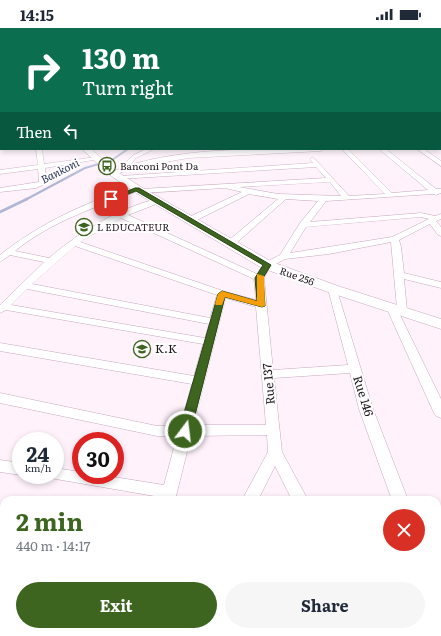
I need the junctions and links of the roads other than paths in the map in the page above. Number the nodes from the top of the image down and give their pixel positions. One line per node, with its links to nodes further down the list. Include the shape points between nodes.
1 (39, 150): 11 (street)
2 (87, 150): 12 (street, Rue 256)
3 (149, 150): 12 (street)
4 (293, 150): 12 (street, via 173,159)
5 (307, 150): 10 (street)
6 (346, 150): 20 (street)
7 (383, 150): 18 (street)
8 (421, 150): 9 (street)
9 (441, 164)
10 (316, 165): 12 (street); 14 (street)
11 (41, 167): 12 (street); 13 (street); 16 (street, via 43,183)
12 (109, 168): 17 (street, Rue 256)
13 (0, 172)
14 (332, 180): 15 (street); 22 (street)
15 (224, 186): 17 (street); 19 (street)
16 (0, 190)
17 (139, 190): 24 (street, Rue 256); 34 (street, via 56,222)
18 (437, 192): 20 (street); 23 (street)
19 (246, 193): 21 (street); 28 (street)
20 (390, 195): 22 (street)
21 (284, 197): 25 (street); 33 (street)
22 (347, 198): 25 (street)
23 (441, 198)
24 (156, 200): 26 (street); 28 (street, Rue 256)
25 (323, 200): 29 (street)
26 (121, 215): 32 (street); 40 (street)
27 (436, 218): 29 (street, via 421,215); 30 (street); 31 (street)
28 (190, 220): 33 (street, Rue 256)
29 (303, 225): 35 (street)
30 (441, 233)
31 (394, 239): 35 (street, via 329,251); 39 (street)
32 (74, 243): 37 (street); 44 (street)
33 (231, 243): 38 (street, Rue 256)
34 (7, 249): 36 (street); 37 (street)
35 (283, 256): 38 (street)
36 (0, 259)
37 (52, 261): 42 (street)
38 (267, 265): 40 (street); 43 (street, Rue 256)
39 (400, 275): 41 (street); 47 (street)
40 (259, 278): 45 (street, Rue 137)
41 (441, 284)
42 (26, 286): 46 (street); 48 (street)
43 (333, 289): 47 (street, Rue 256); 52 (street, Rue 146)
44 (222, 294): 45 (street); 48 (street)
45 (262, 305): 53 (street, Rue 137)
46 (2, 309): 50 (street)
47 (397, 309): 49 (street, Rue 256); 56 (street)
48 (214, 322): 50 (street)
49 (441, 324)
50 (209, 342): 54 (street)
51 (0, 347): 54 (street)
52 (355, 369): 53 (street); 66 (street, Rue 146, via 366,408)
53 (268, 374): 57 (street, Rue 137)
54 (198, 381): 58 (street)
55 (0, 398): 58 (street, via 157,431)
56 (441, 414)
57 (274, 430): 58 (street); 59 (street, Rue 137)
58 (185, 431): 63 (street)
59 (275, 452): 64 (street); 65 (street)
60 (0, 466): 61 (street)
61 (12, 468)
62 (64, 476): 63 (street)
63 (168, 496)
64 (252, 496)
65 (298, 496)
66 (399, 496)

